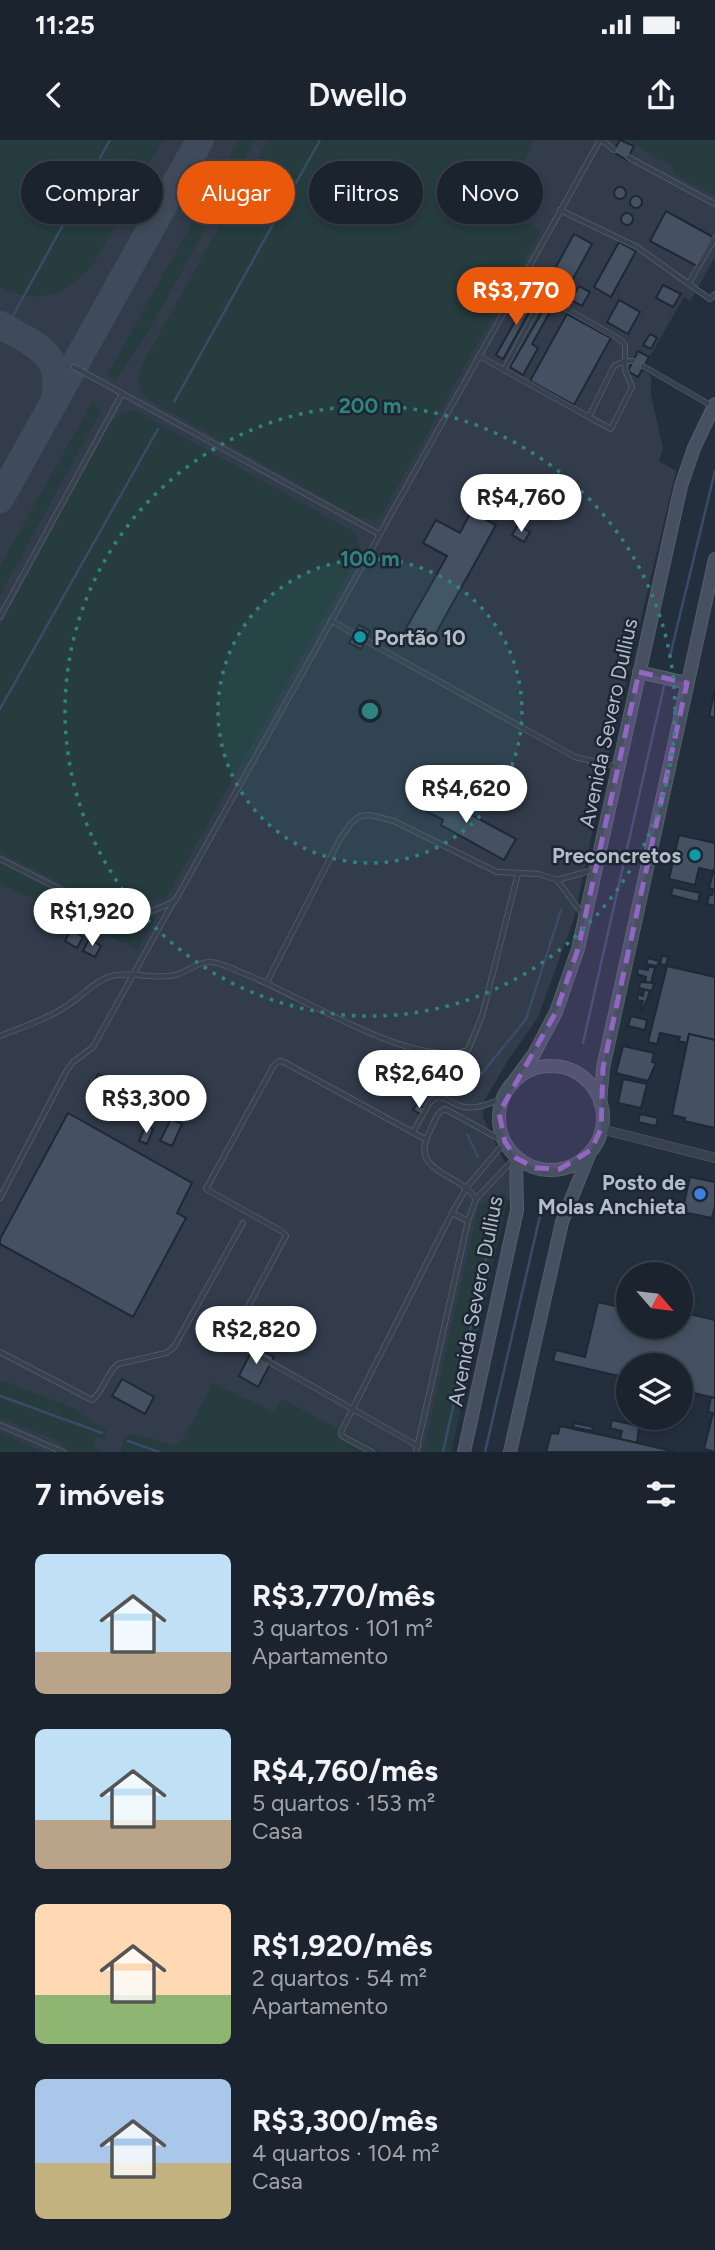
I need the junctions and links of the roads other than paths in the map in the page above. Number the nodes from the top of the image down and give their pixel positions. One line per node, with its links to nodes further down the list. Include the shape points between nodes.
1 (601, 140): 2 (lane); 5 (lane)
2 (614, 150)
3 (628, 157): 4 (lane)
4 (713, 202)
5 (560, 210): 7 (lane, via 637,247); 9 (lane)
6 (715, 238): 7 (lane)
7 (689, 283): 8 (lane, via 710,299)
8 (715, 294)
9 (479, 356): 14 (lane); 18 (lane)
10 (625, 360): 11 (lane); 14 (lane, via 621,340 545,299); 17 (lane, via 614,366); 17 (lane, via 632,387 611,429)
11 (633, 361)
12 (643, 366): 16 (lane)
13 (74, 367): 15 (lane)
14 (505, 370): 17 (lane)
15 (122, 394): 18 (lane); 20 (lane)
16 (714, 405): 24 (main road, Avenida Severo Dullius, via 681,486)
17 (589, 417)
18 (379, 534): 21 (lane)
19 (715, 559): 25 (main road)
20 (0, 617)
21 (331, 620): 22 (lane); 31 (lane)
22 (354, 634)
23 (365, 640): 26 (lane, via 575,757)
24 (639, 672): 25 (main road); 26 (main road, Avenida Severo Dullius)
25 (687, 683): 38 (main road, via 603,1068)
26 (618, 767): 28 (main road, Avenida Severo Dullius)
27 (0, 859): 31 (lane, via 107,914 143,916)
28 (596, 870): 30 (lane); 32 (main road, Avenida Severo Dullius)
29 (518, 873): 30 (lane); 34 (lane, via 497,872 394,821 360,816 340,839); 34 (lane, via 482,1016 468,1050 426,1051 389,1042)
30 (557, 880): 32 (lane)
31 (175, 901): 33 (lane)
32 (585, 918): 36 (main road, Avenida Severo Dullius, via 556,1012)
33 (134, 973): 34 (lane, via 177,975 198,963 212,962); 35 (lane, via 109,976 66,1007); 47 (lane, via 93,1047 67,1070)
34 (267, 982)
35 (0, 1036)
36 (512, 1084): 37 (main road); 38 (main road, via 536,1069 563,1068 587,1081)
37 (503, 1097): 40 (lane, via 472,1107 434,1098); 42 (main road, via 499,1121)
38 (600, 1103): 39 (main road)
39 (601, 1129): 43 (main road); 45 (street)
40 (413, 1132): 41 (lane); 53 (lane, via 279,1061 206,1189 286,1236 232,1339)
41 (425, 1139): 42 (lane, via 445,1109); 46 (lane, via 425,1153 433,1169)
42 (505, 1142): 44 (main road); 46 (lane)
43 (591, 1150): 44 (main road, via 572,1166 560,1169 535,1168); 59 (main road, via 562,1222)
44 (516, 1158): 48 (lane); 58 (main road, Avenida Severo Dullius, via 517,1210)
45 (715, 1158)
46 (467, 1187): 48 (lane); 49 (lane)
47 (0, 1198)
48 (477, 1199): 50 (lane)
49 (452, 1213): 50 (lane); 53 (lane)
50 (468, 1221): 55 (lane)
51 (243, 1223): 52 (lane, via 174,1347 118,1364 92,1400)
52 (0, 1352)
53 (351, 1408): 55 (lane); 57 (lane, via 341,1434)
54 (0, 1425): 56 (lane)
55 (417, 1449)
56 (63, 1452)
57 (372, 1452)
58 (464, 1452)
59 (510, 1452)

